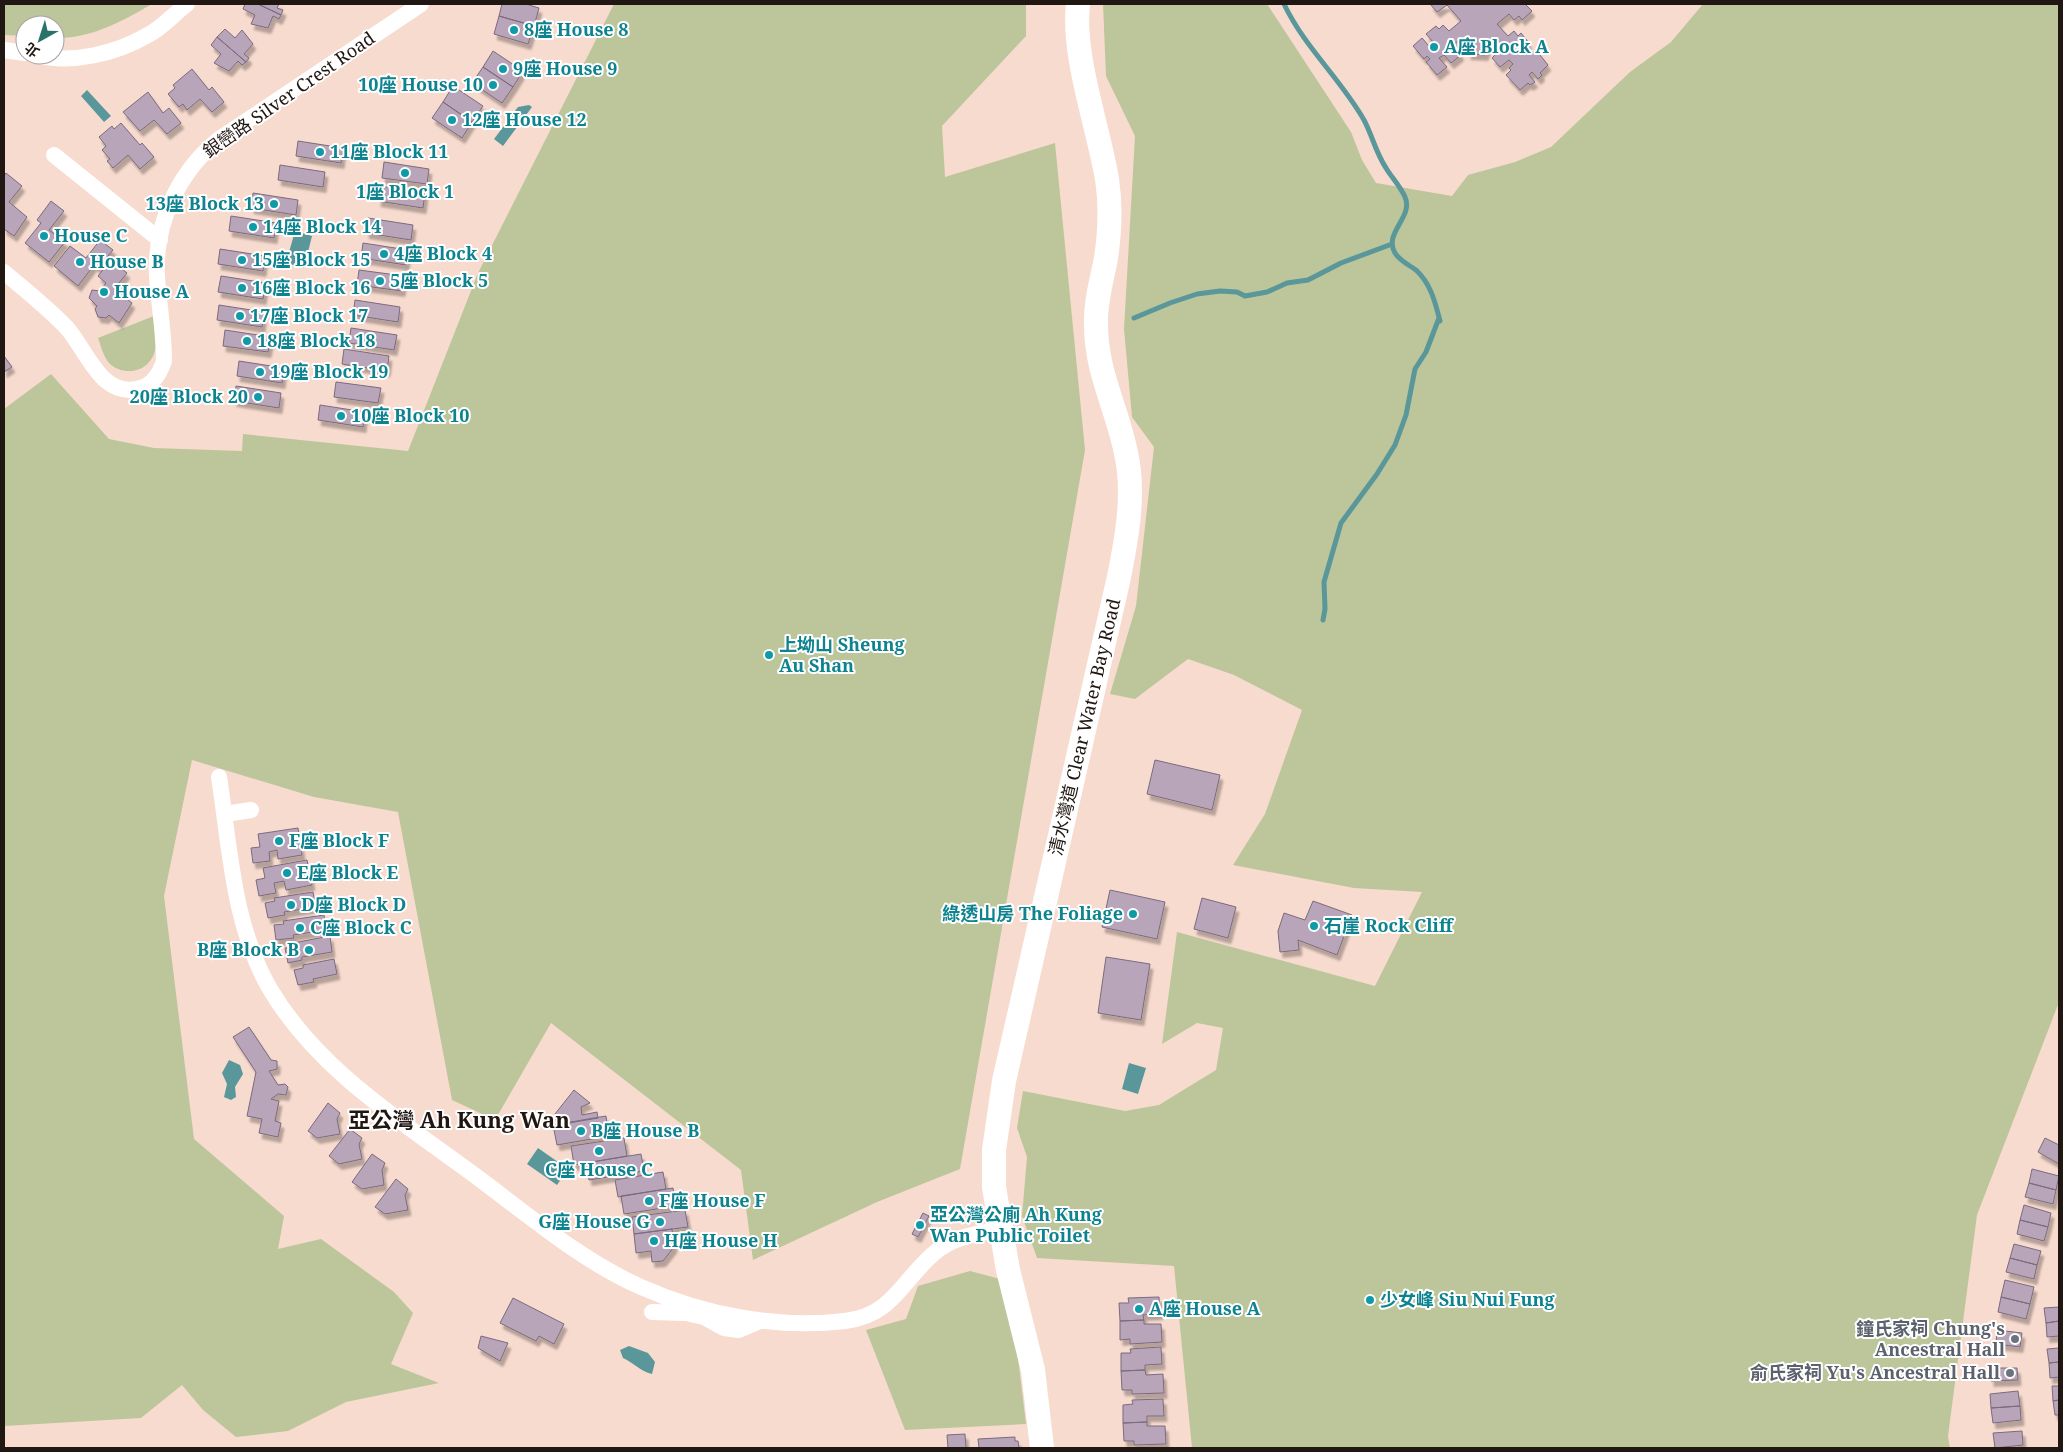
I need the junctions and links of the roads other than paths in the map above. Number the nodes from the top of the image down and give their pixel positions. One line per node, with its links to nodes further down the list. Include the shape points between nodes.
1 (187, 4): 4 (street, via 148,35 99,54)
2 (421, 4): 6 (street, 銀巒路 Silver Crest Road, via 206,150 177,189)
3 (1078, 4): 11 (main road, 清水灣道 Clear Water Bay Road, via 1079,45 1109,200 1109,238 1096,307 1097,345 1104,384 1127,456 1129,508 1119,577 1001,1099 994,1169)
4 (65, 58)
5 (54, 155): 6 (street)
6 (160, 240): 7 (street, 銀巒路 Silver Crest Road, via 157,276 164,361 161,372 153,381 132,391 109,385 67,329)
7 (4, 272)
8 (219, 777): 10 (street)
9 (251, 810): 10 (street)
10 (225, 814): 13 (street, via 239,907 262,973 297,1028 333,1067 548,1230 604,1268 687,1304)
11 (1000, 1229): 13 (street, via 946,1244 890,1302 858,1319); 14 (main road, 清水灣道 Clear Water Bay Road, via 1033,1370)
12 (652, 1312): 13 (street, via 686,1313 704,1317 724,1328 739,1330)
13 (760, 1321)
14 (1042, 1448)

